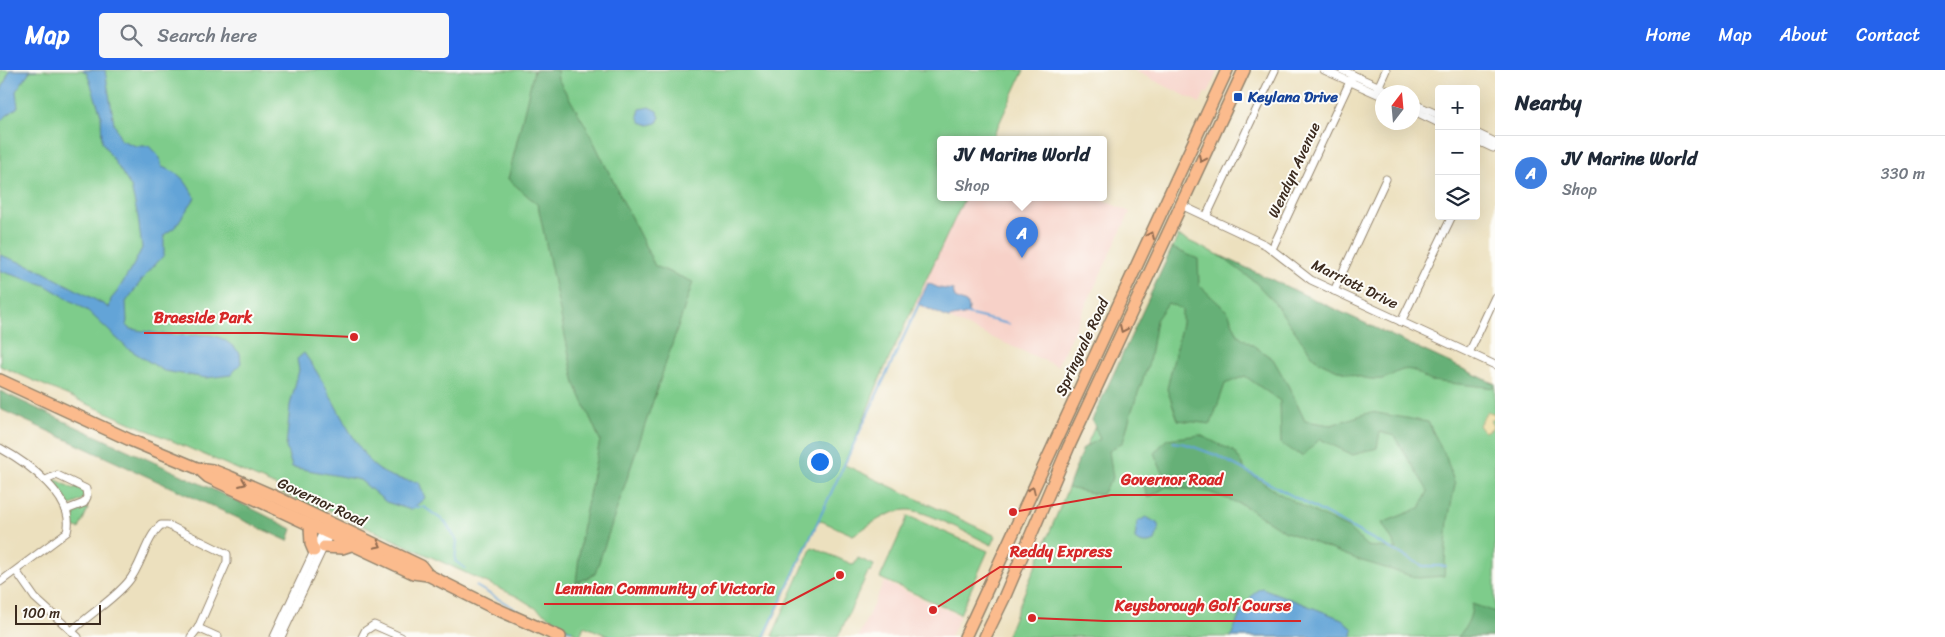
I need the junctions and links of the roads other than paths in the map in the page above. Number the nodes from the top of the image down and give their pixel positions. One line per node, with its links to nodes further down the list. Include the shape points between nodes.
1 (1228, 70): 49 (main road, Springvale Road, one-way to 1)
2 (1244, 70): 18 (main road, Springvale Road, one-way to 18)
3 (1275, 70): 19 (street)
4 (1324, 70): 7 (street)
5 (1342, 70): 7 (street)
6 (1386, 70): 8 (street)
7 (1351, 79): 9 (street); 21 (street, Wendyn Avenue)
8 (1381, 85)
9 (1375, 90)
10 (1420, 107): 11 (street)
11 (1435, 113)
12 (1420, 114): 13 (street)
13 (1435, 120)
14 (1480, 136): 16 (street)
15 (1480, 141): 16 (street)
16 (1494, 146)
17 (1386, 179): 22 (street)
18 (1180, 205): 19 (street, Marriott Drive); 50 (main road, Springvale Road, one-way to 50)
19 (1206, 217): 21 (street, Marriott Drive)
20 (1450, 220): 24 (street)
21 (1272, 249): 22 (street, Marriott Drive, via 1308,278)
22 (1334, 291): 24 (street, Marriott Drive)
23 (1495, 297): 25 (street)
24 (1401, 322): 25 (street, Marriott Drive)
25 (1469, 353): 26 (street, Marriott Drive)
26 (1495, 365)
27 (0, 380): 29 (main road, Governor Road)
28 (0, 448): 30 (street)
29 (197, 468): 32 (main road, Governor Road, via 208,477); 33 (main road, Governor Road, one-way to 33, via 230,477)
30 (46, 480): 31 (street); 31 (street, via 57,475 86,489 84,503)
31 (66, 510): 36 (street, via 67,532)
32 (310, 526): 33 (main road, Governor Road); 35 (main road, via 311,544)
33 (329, 528): 34 (main road, Governor Road); 35 (street); 35 (street); 37 (main road, Governor Road, one-way to 37, via 421,566)
34 (351, 545): 35 (main road); 37 (main road, Governor Road, via 413,573)
35 (319, 549): 44 (street); 45 (street)
36 (16, 571): 38 (street); 40 (street, via 35,598)
37 (428, 575): 48 (main road, Governor Road)
38 (0, 582)
39 (198, 628): 40 (street, via 227,562 227,554 168,525 161,525 155,530 127,583); 42 (street); 43 (street)
40 (72, 631): 41 (street)
41 (78, 637)
42 (191, 637)
43 (218, 637)
44 (274, 637)
45 (281, 637)
46 (362, 637): 47 (street, via 365,630 374,625)
47 (401, 637)
48 (560, 637)
49 (965, 637)
50 (985, 637)

